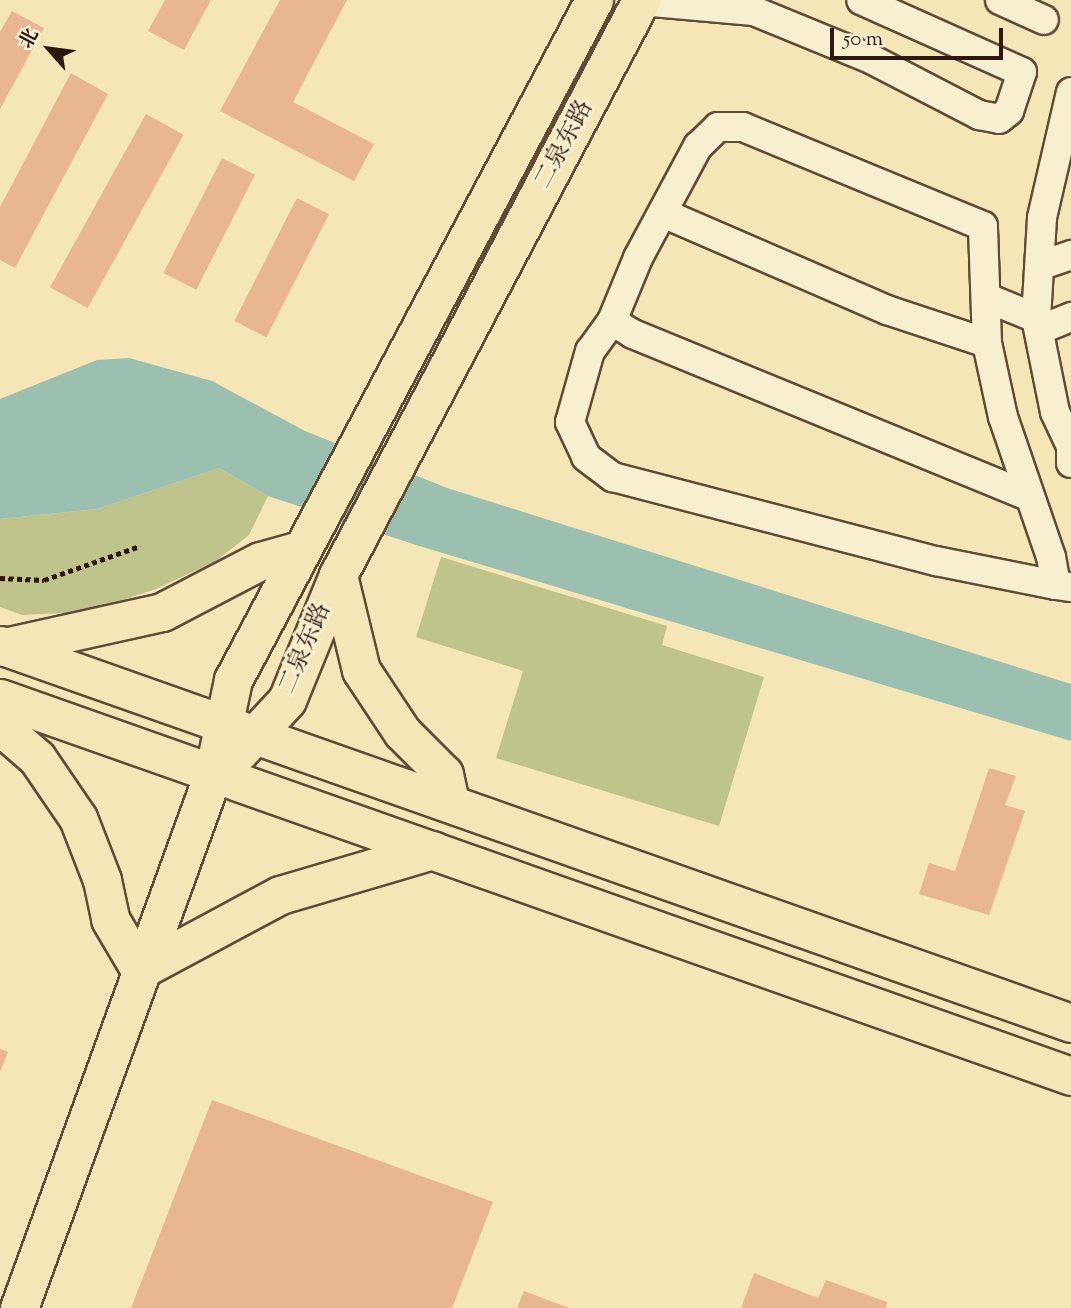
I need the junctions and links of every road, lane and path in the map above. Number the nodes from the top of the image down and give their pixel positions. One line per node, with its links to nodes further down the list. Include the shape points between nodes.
1 (594, 0): 20 (main road, 二泉东路)
2 (641, 0): 3 (lane, via 754,11 870,59 979,115 999,119 1009,111 1022,72); 21 (main road, 二泉东路)
3 (861, 0)
4 (1000, 0): 5 (lane)
5 (1044, 20)
6 (1071, 92): 7 (lane, via 1047,181)
7 (1060, 197): 10 (lane, via 1042,218)
8 (665, 214): 11 (lane, via 698,146 718,127 743,127 983,226); 13 (lane, via 638,258); 15 (lane, via 887,310)
9 (1071, 255): 10 (lane)
10 (1042, 265): 14 (lane)
11 (987, 298): 14 (lane); 15 (lane)
12 (1071, 317): 14 (lane)
13 (612, 321): 18 (lane, via 633,334); 23 (lane, via 590,351 570,422 586,457 613,477 936,561)
14 (1037, 324): 16 (lane)
15 (986, 343): 18 (lane, via 1003,417)
16 (1063, 390): 17 (lane, via 1055,412 1071,446)
17 (1071, 463)
18 (1030, 497): 23 (lane)
19 (140, 546): 22 (path, via 44,580)
20 (300, 550): 24 (main road, via 261,561 162,612); 26 (main road, 二泉东路, via 233,680)
21 (338, 575): 28 (main road, 二泉东路, via 287,700); 30 (main road, via 361,670 402,732 444,774)
22 (0, 578)
23 (1063, 586)
24 (2, 646): 26 (main road)
25 (0, 698): 29 (main road)
26 (221, 725): 28 (main road); 29 (main road, 二泉东路)
27 (0, 726): 32 (main road, via 37,758 78,818 102,880 110,919)
28 (256, 737): 29 (main road, 二泉东路); 30 (main road)
29 (213, 774): 31 (main road); 32 (main road)
30 (450, 803): 33 (main road)
31 (433, 850): 32 (main road, via 280,895); 34 (main road)
32 (140, 970): 35 (main road)
33 (1071, 1023)
34 (1071, 1076)
35 (19, 1308)

